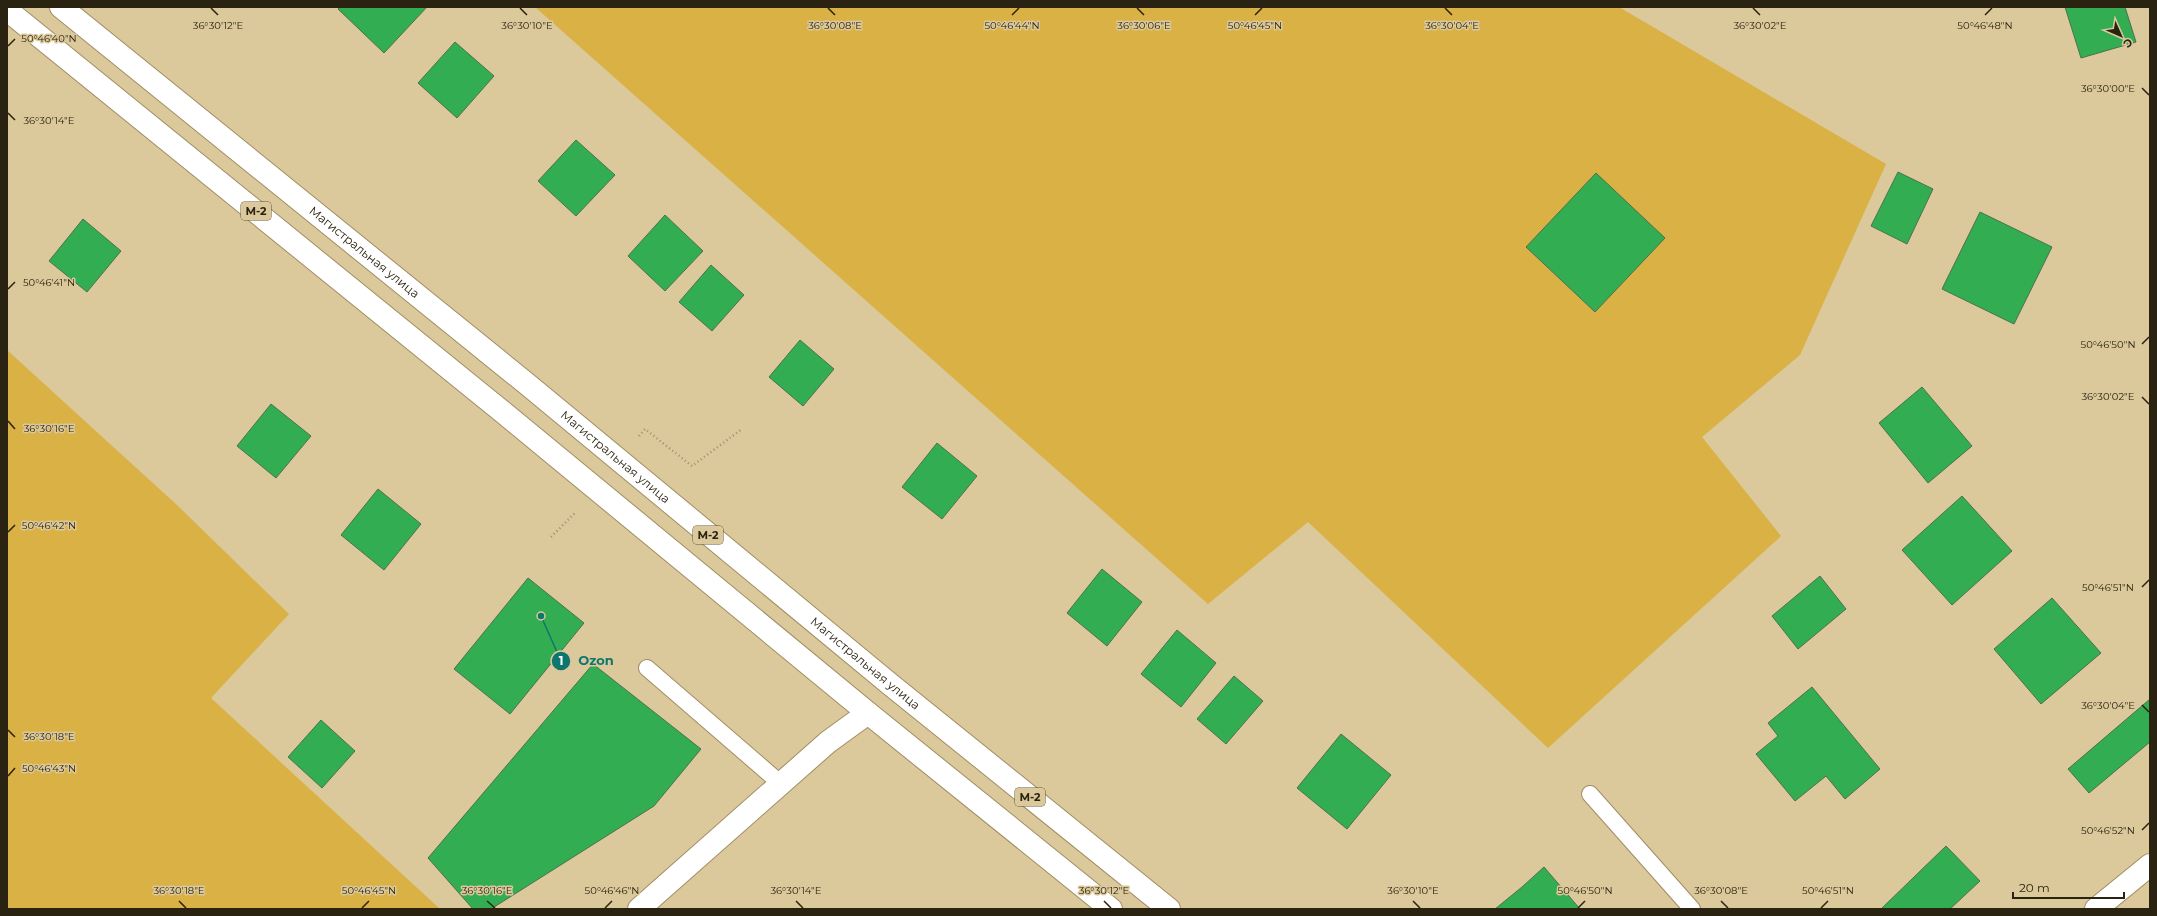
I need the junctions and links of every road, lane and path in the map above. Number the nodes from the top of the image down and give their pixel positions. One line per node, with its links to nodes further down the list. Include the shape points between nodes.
1 (60, 7): 11 (main road, Магистральная улица / М-2, via 527,384 890,685)
2 (7, 10): 4 (main road, М-2, via 504,413)
3 (646, 668): 5 (lane)
4 (868, 714): 5 (main road, via 828,742); 10 (main road, М-2)
5 (780, 783): 9 (main road)
6 (1590, 794): 12 (lane)
7 (2150, 865): 8 (main road)
8 (2105, 906)
9 (639, 909)
10 (1111, 909)
11 (1169, 909)
12 (1692, 909)

